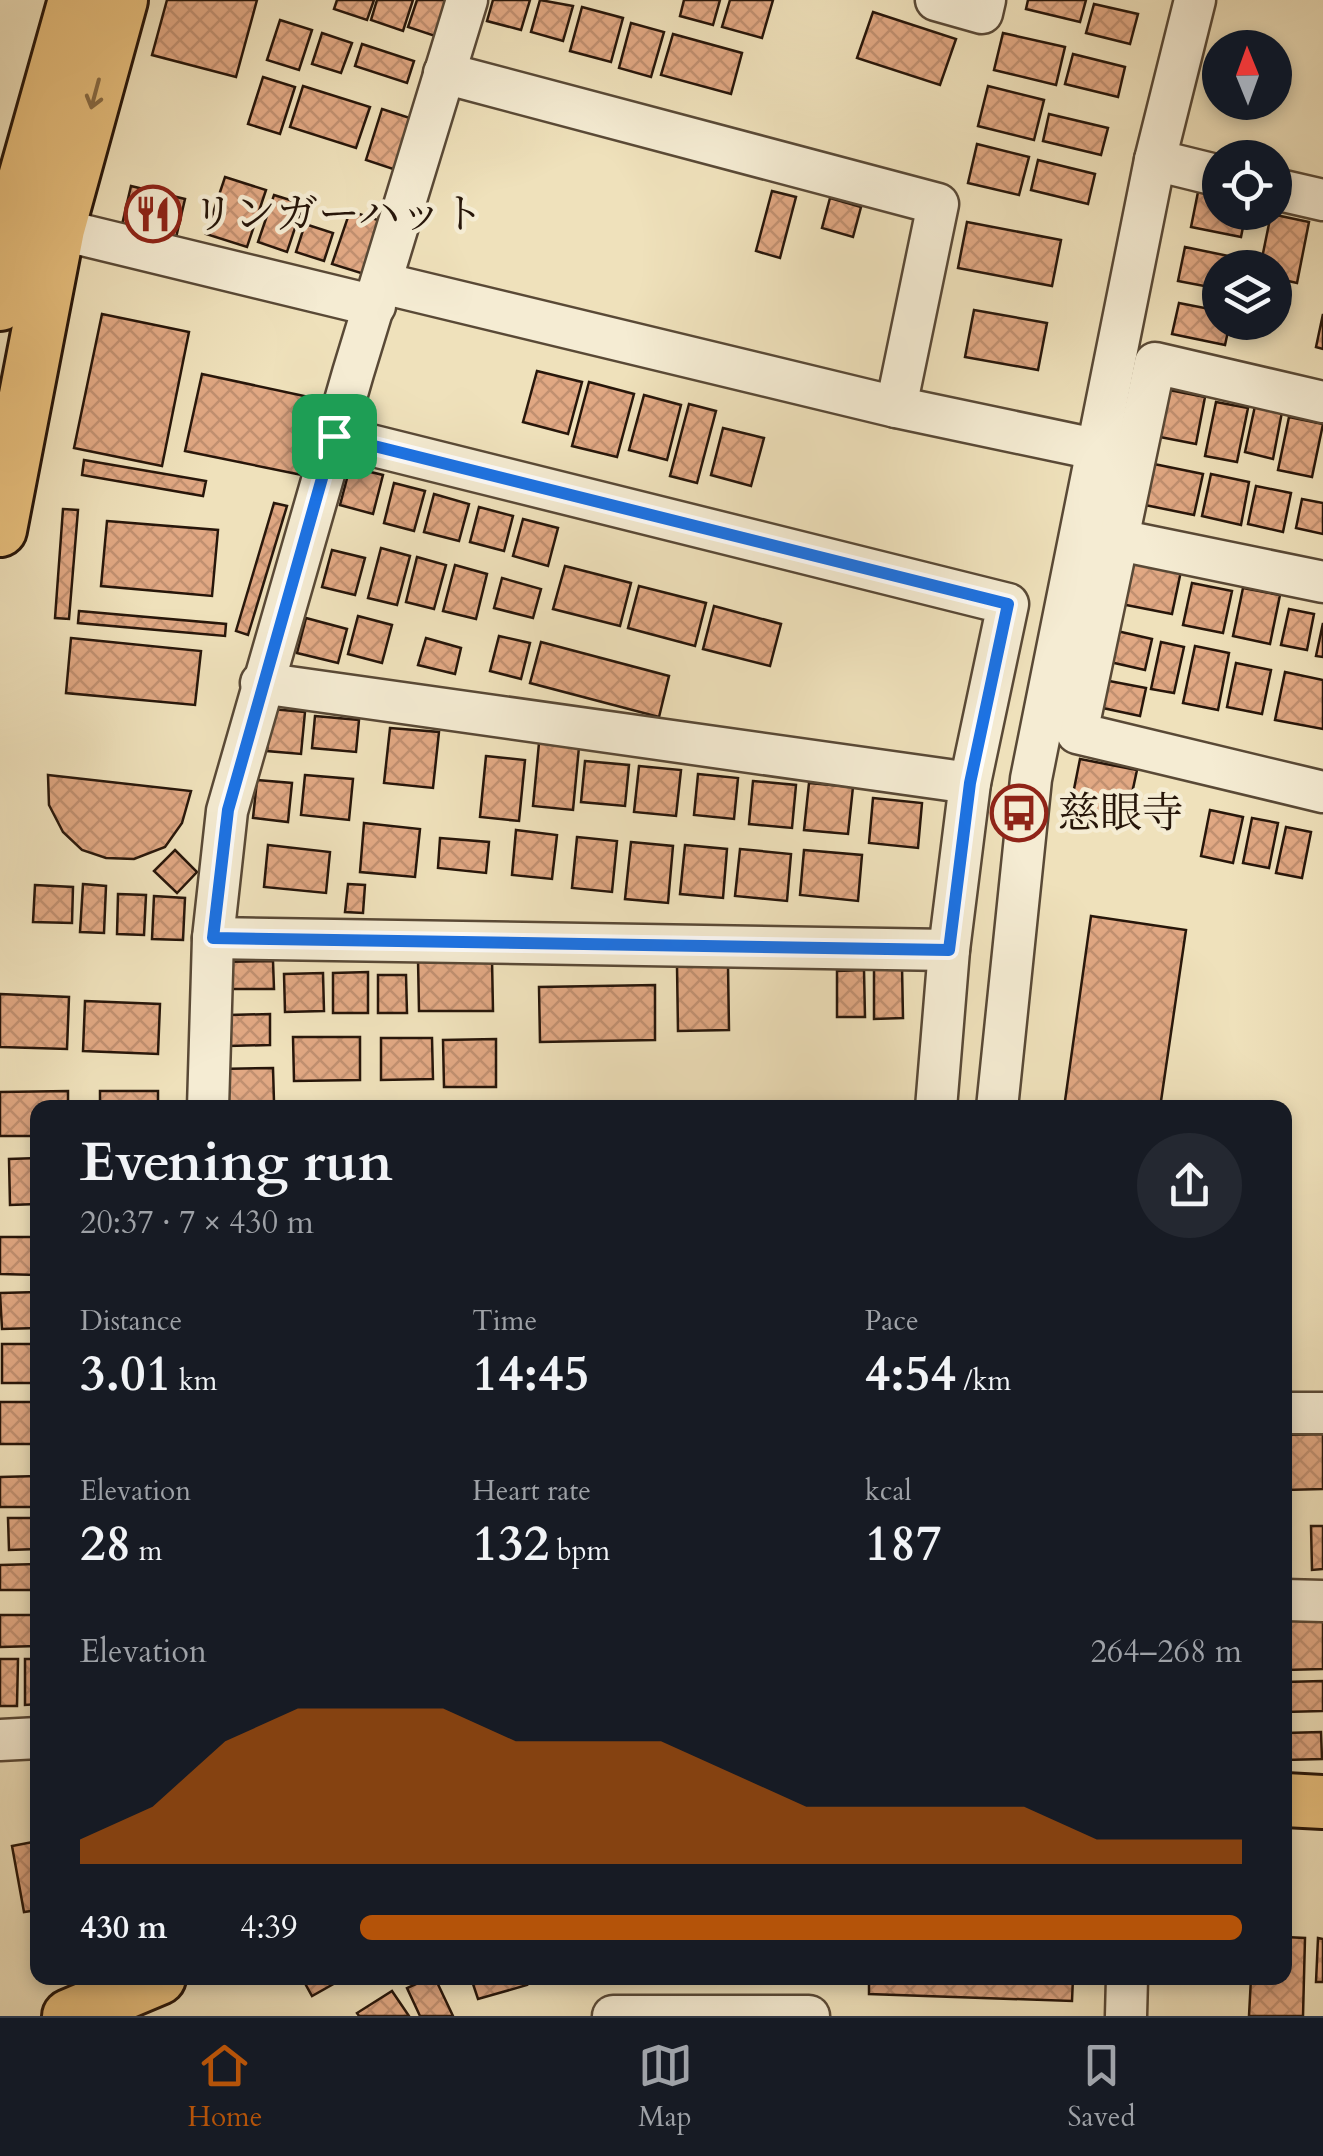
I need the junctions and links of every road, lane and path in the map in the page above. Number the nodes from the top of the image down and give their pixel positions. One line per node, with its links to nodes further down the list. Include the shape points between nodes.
1 (75, 0): 12 (main road)
2 (121, 0): 12 (main road, one-way to 12)
3 (467, 0): 7 (street)
4 (936, 0): 5 (street, via 982,13)
5 (985, 0)
6 (1195, 0): 8 (street)
7 (444, 73): 13 (street); 16 (street, via 938,204)
8 (1155, 160): 9 (street); 18 (street)
9 (1202, 172)
10 (1292, 193): 11 (street)
11 (1323, 200)
12 (25, 213): 13 (street); 14 (main road); 19 (main road)
13 (378, 294): 16 (street); 17 (street)
14 (0, 304)
15 (1323, 402): 20 (street, via 1155,363)
16 (896, 407): 18 (street)
17 (334, 436): 22 (street); 23 (street, via 1008,604)
18 (1094, 449): 29 (street, via 1031,779)
19 (0, 530)
20 (1120, 540): 21 (street); 24 (street, via 1076,733)
21 (1323, 582)
22 (261, 683): 23 (street); 25 (street, via 228,810)
23 (970, 783): 26 (street)
24 (1323, 792)
25 (213, 938): 26 (street); 27 (street)
26 (949, 950): 28 (street)
27 (208, 1100)
28 (937, 1100)
29 (998, 1100)
30 (1292, 1413): 31 (street)
31 (1323, 1413)
32 (1292, 1600): 33 (street)
33 (1323, 1601)
34 (30, 1738): 35 (street)
35 (0, 1740)
36 (1292, 1800): 37 (main road)
37 (1323, 1802)
38 (143, 1985): 41 (main road)
39 (1127, 1985): 44 (street)
40 (752, 2002): 42 (street); 43 (street)
41 (70, 2016)
42 (614, 2016)
43 (809, 2016)
44 (1126, 2016)

